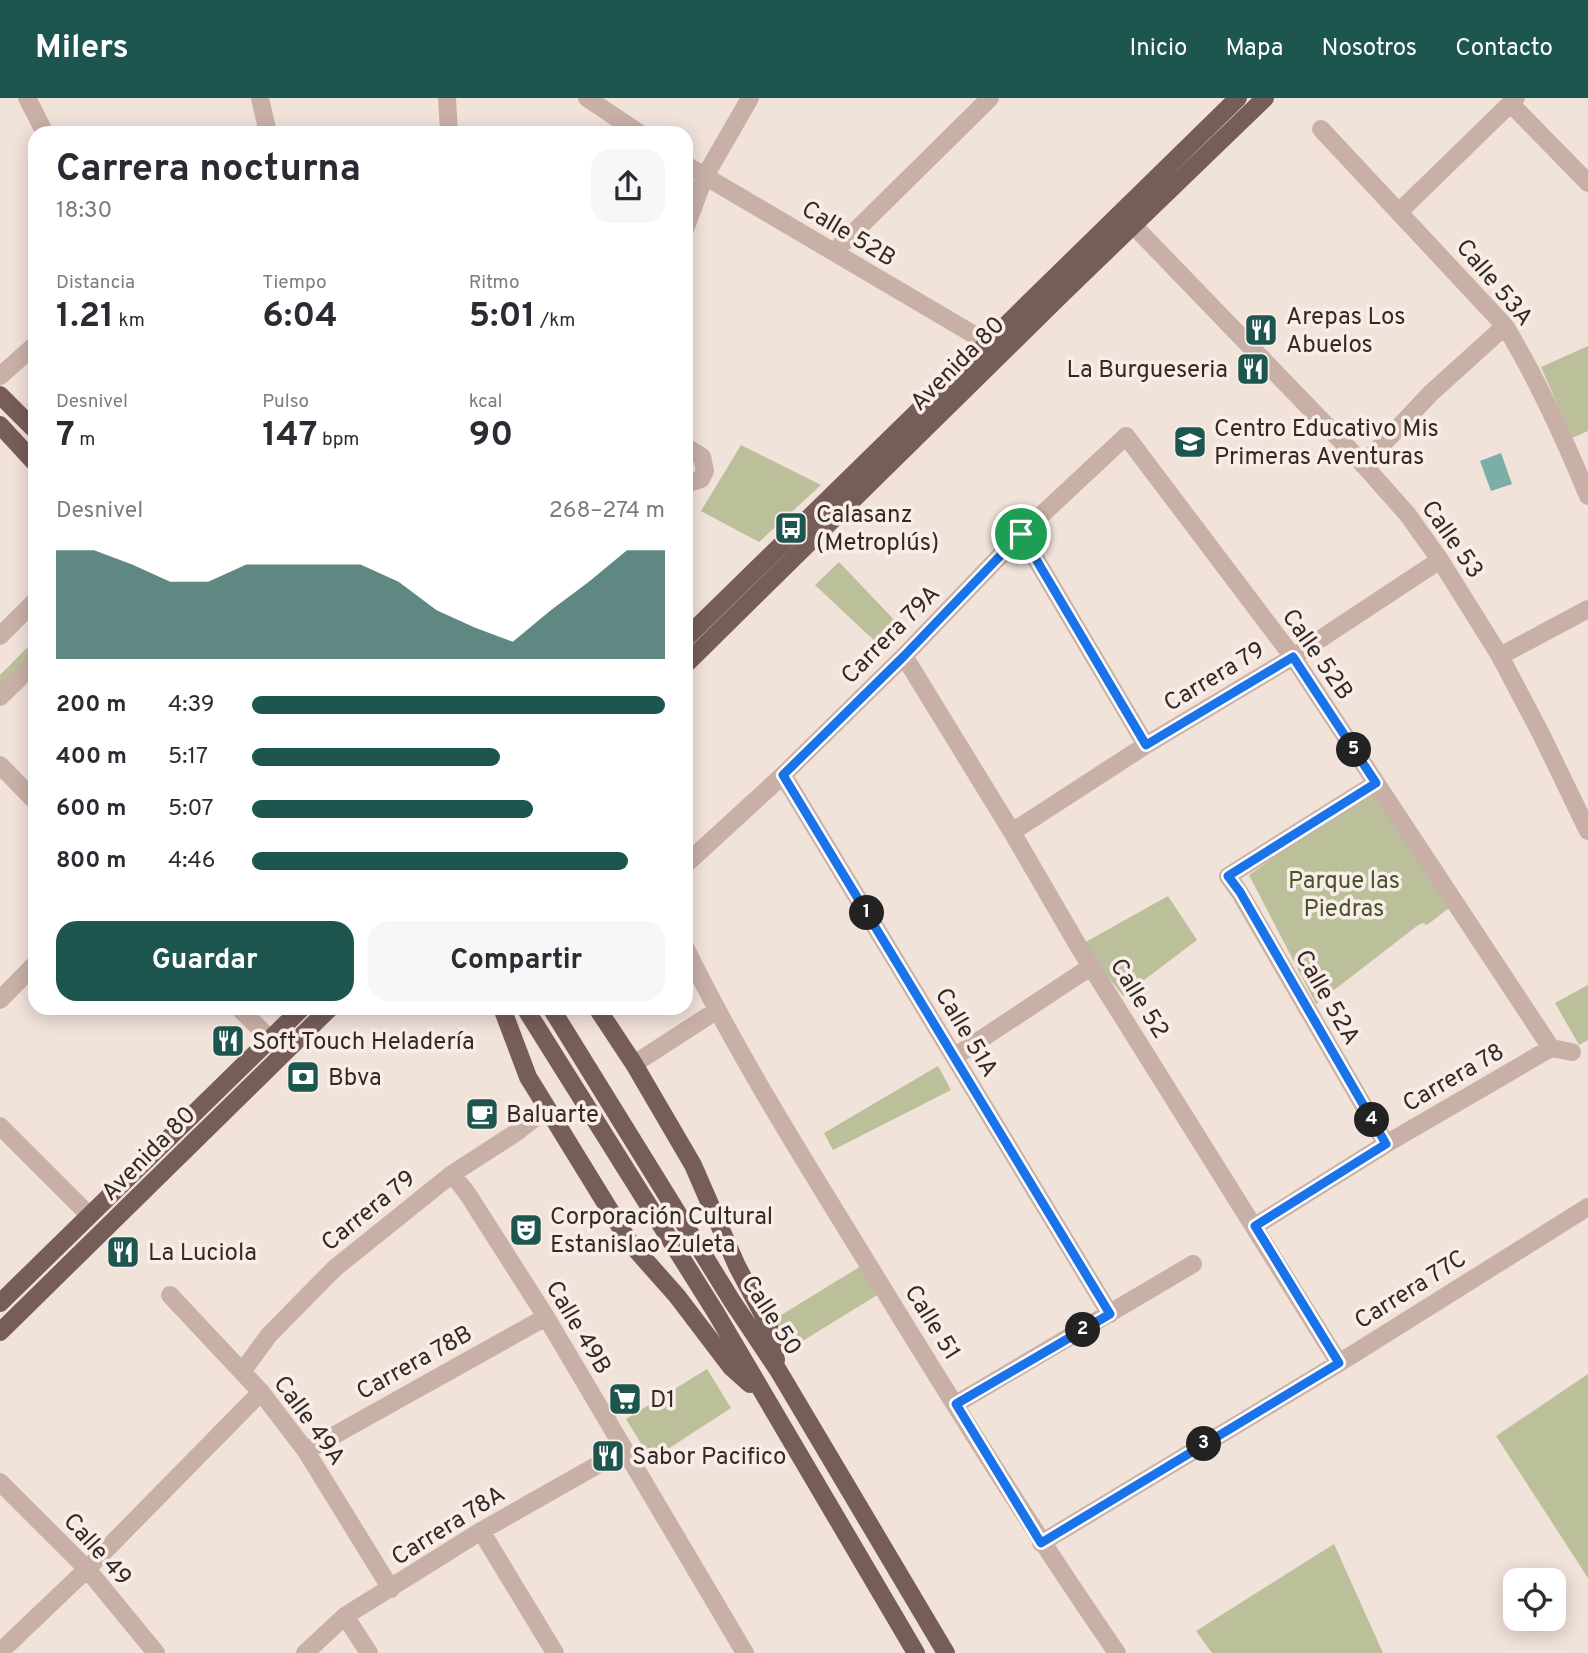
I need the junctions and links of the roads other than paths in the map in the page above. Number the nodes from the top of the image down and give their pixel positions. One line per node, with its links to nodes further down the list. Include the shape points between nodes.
1 (27, 98): 10 (street)
2 (260, 98): 11 (street)
3 (447, 98): 12 (street)
4 (587, 98): 13 (street)
5 (750, 98): 16 (street)
6 (990, 98): 21 (street)
7 (1238, 98): 23 (main road, Avenida 80)
8 (1265, 98): 20 (main road, Avenida 80)
9 (1513, 101): 17 (street); 19 (street)
10 (41, 126)
11 (266, 126)
12 (449, 126)
13 (629, 126)
14 (1321, 129): 19 (street, Calle 53A)
15 (693, 170): 16 (street, Calle 52B)
16 (704, 178): 18 (street); 21 (street, Calle 52B)
17 (1588, 183)
18 (693, 208)
19 (1400, 211): 22 (street, Calle 53A)
20 (1133, 225): 32 (street, Calle 53); 43 (main road, Avenida 80)
21 (834, 252): 23 (street, Calle 52B)
22 (1505, 326): 32 (street, via 1431,393); 34 (street, Calle 53A, via 1528,363)
23 (988, 344): 39 (main road, Avenida 80)
24 (28, 351): 25 (street)
25 (0, 376)
26 (0, 396): 27 (main road)
27 (28, 423)
28 (0, 425): 31 (main road)
29 (1126, 436): 35 (street, Carrera 79A); 44 (street, Calle 52B)
30 (693, 451): 33 (street, via 702,457 705,471)
31 (28, 455)
32 (1363, 465): 36 (street, Calle 53)
33 (693, 482)
34 (1588, 496)
35 (1021, 534): 41 (street, Carrera 79A); 47 (street)
36 (1440, 559): 42 (street, Calle 53); 44 (street, Carrera 79)
37 (28, 608): 40 (street)
38 (1588, 609): 42 (street)
39 (693, 631)
40 (0, 636)
41 (904, 656): 49 (street, Carrera 79A); 54 (street, Calle 52)
42 (1500, 656): 52 (street, Calle 53)
43 (693, 657)
44 (1293, 657): 47 (street, Carrera 79); 50 (street, Calle 52B)
45 (28, 670): 46 (street)
46 (0, 697)
47 (1146, 745): 54 (street, Carrera 79)
48 (0, 765): 51 (street)
49 (783, 775): 55 (street, Carrera 79A); 71 (street, Calle 51A)
50 (1376, 783): 69 (street, Calle 52B); 75 (street, Calle 52A, via 1228,876)
51 (28, 794)
52 (1581, 798): 53 (street, Calle 53)
53 (1588, 831)
54 (1012, 832): 57 (street, Calle 52)
55 (693, 858)
56 (693, 963): 60 (street)
57 (1092, 966): 71 (street); 79 (street, Calle 52)
58 (28, 971): 59 (street)
59 (0, 1000)
60 (716, 1011): 72 (street); 91 (street, Calle 51)
61 (246, 1015): 68 (street)
62 (295, 1015): 68 (main road, Avenida 80)
63 (323, 1015): 85 (main road, Avenida 80)
64 (505, 1015): 73 (main road, via 528,1077)
65 (530, 1015): 90 (main road, Calle 50)
66 (555, 1015): 87 (main road, Calle 50)
67 (602, 1015): 72 (main road)
68 (270, 1039): 78 (main road, Avenida 80)
69 (1551, 1048): 70 (street); 75 (street, Carrera 78)
70 (1572, 1052)
71 (954, 1057): 83 (street, Calle 51A)
72 (634, 1064): 87 (main road, via 693,1165 732,1256 769,1326)
73 (546, 1109): 76 (street, Carrera 79); 90 (main road, via 640,1257 677,1296 731,1367)
74 (0, 1126): 78 (street)
75 (1386, 1144): 79 (street, Carrera 78)
76 (452, 1174): 84 (street, Calle 49B); 88 (street, Carrera 79, via 335,1268 269,1335)
77 (1588, 1207): 86 (street, Carrera 77C)
78 (89, 1215): 82 (main road, Avenida 80)
79 (1255, 1226): 86 (street, Calle 52)
80 (1193, 1264): 83 (street)
81 (170, 1295): 88 (street, Calle 49A)
82 (0, 1303)
83 (1110, 1314): 91 (street)
84 (546, 1317): 92 (street, Calle 49B); 93 (street, Carrera 78B)
85 (0, 1332)
86 (1339, 1363): 96 (street, Carrera 77C)
87 (778, 1370): 107 (main road, Calle 50)
88 (242, 1371): 89 (street, Calle 49A)
89 (261, 1392): 93 (street, Calle 49A); 97 (street)
90 (764, 1396): 106 (main road, Calle 50)
91 (956, 1404): 96 (street, Calle 51)
92 (624, 1450): 95 (street, Carrera 78A); 105 (street, Calle 49B)
93 (306, 1451): 98 (street, Calle 49A)
94 (0, 1482): 97 (street, Calle 49)
95 (481, 1531): 98 (street, Carrera 78A); 104 (street)
96 (1041, 1543): 108 (street, Calle 51)
97 (87, 1569): 100 (street); 101 (street, Calle 49)
98 (391, 1588): 99 (street, Carrera 78A)
99 (345, 1616): 102 (street, Carrera 78A); 103 (street)
100 (0, 1651)
101 (156, 1653)
102 (305, 1653)
103 (369, 1653)
104 (555, 1653)
105 (745, 1653)
106 (916, 1653)
107 (946, 1653)
108 (1117, 1653)

